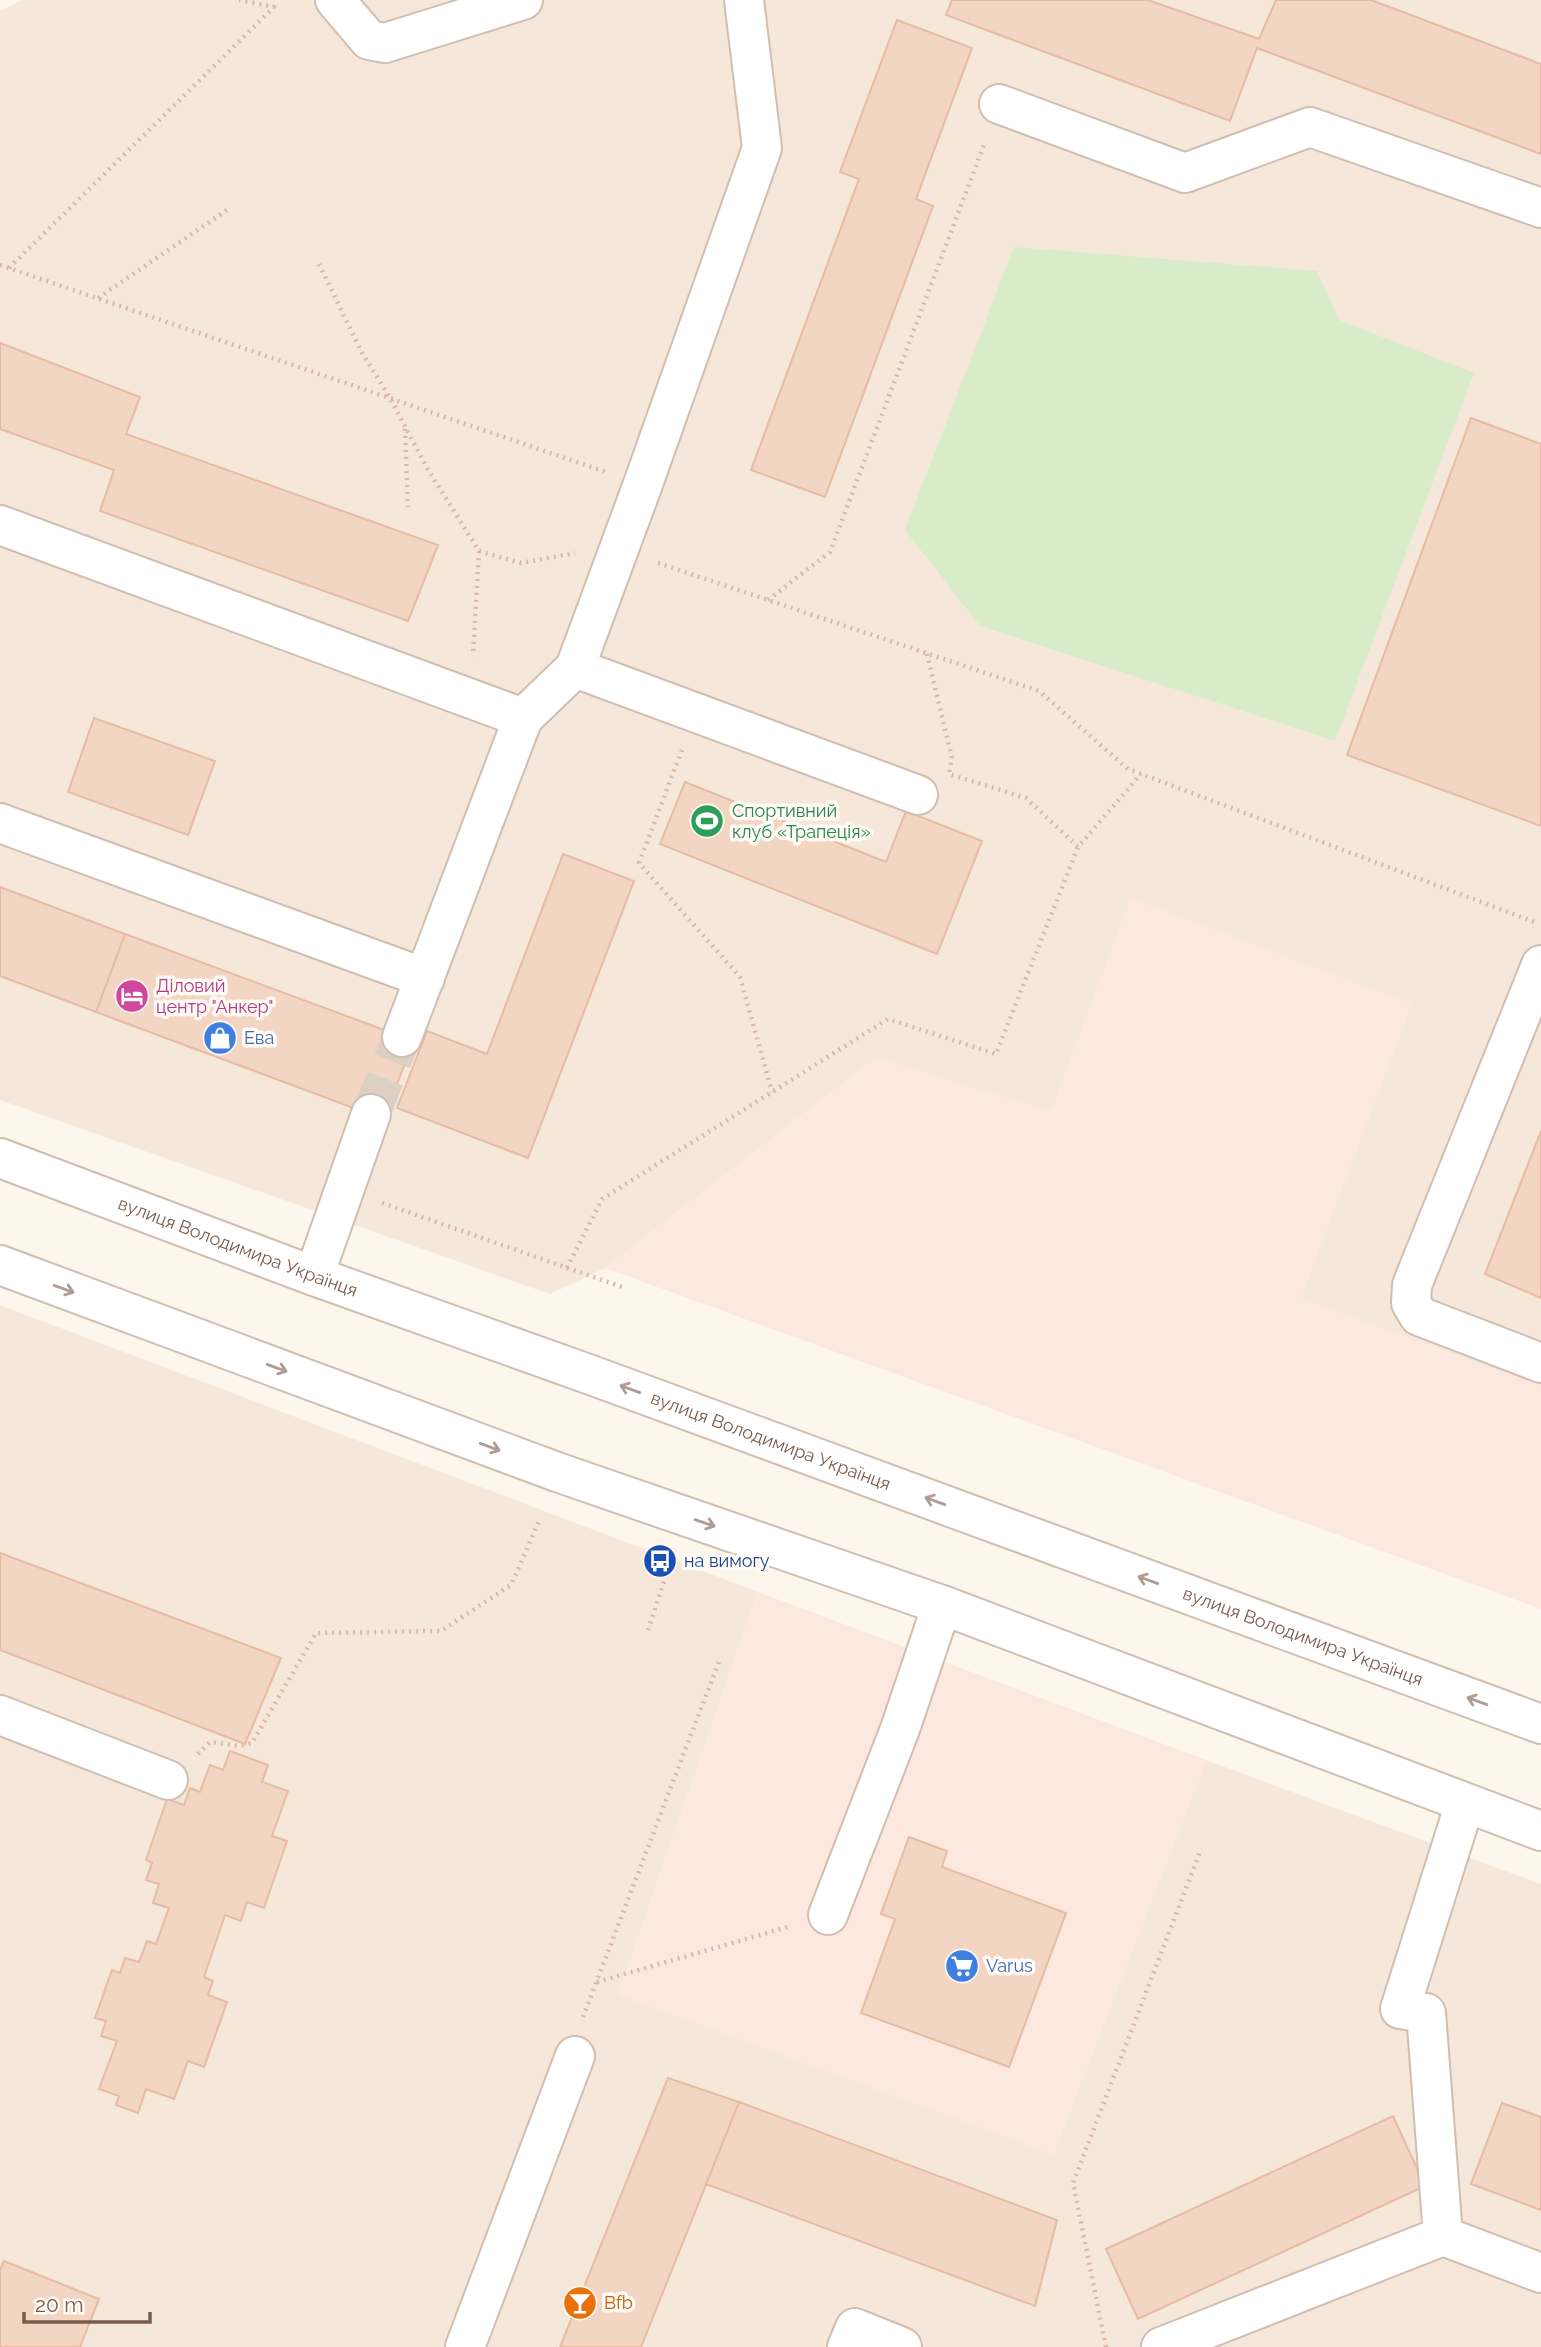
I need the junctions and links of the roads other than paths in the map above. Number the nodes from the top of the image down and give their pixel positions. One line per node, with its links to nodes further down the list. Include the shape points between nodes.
1 (335, 0): 2 (street, via 369,40 385,43)
2 (523, 0)
3 (744, 0): 7 (street, via 762,148)
4 (999, 104): 5 (street, via 1185,173 1310,127)
5 (1541, 208)
6 (0, 525): 8 (street)
7 (575, 668): 8 (street); 9 (street)
8 (523, 718): 12 (street)
9 (918, 795)
10 (0, 823): 12 (street)
11 (1541, 965): 18 (street, via 1412,1285 1411,1303 1419,1316)
12 (425, 978): 13 (street)
13 (402, 1037)
14 (371, 1114): 17 (street)
15 (0, 1158): 17 (street, вулиця Володимира Українця)
16 (0, 1265): 19 (street, one-way to 19, via 557,1472)
17 (314, 1276): 21 (street, вулиця Володимира Українця, one-way to 17)
18 (1541, 1363)
19 (942, 1605): 23 (street); 25 (street)
20 (0, 1715): 22 (street)
21 (1541, 1724)
22 (168, 1780)
23 (1465, 1802): 24 (street); 27 (street, via 1400,2009 1426,2013)
24 (1541, 1831)
25 (828, 1915)
26 (575, 2056): 29 (street)
27 (1443, 2236): 28 (street); 32 (street)
28 (1541, 2273)
29 (465, 2347)
30 (847, 2347): 31 (street, via 855,2328)
31 (902, 2347)
32 (1161, 2347)

